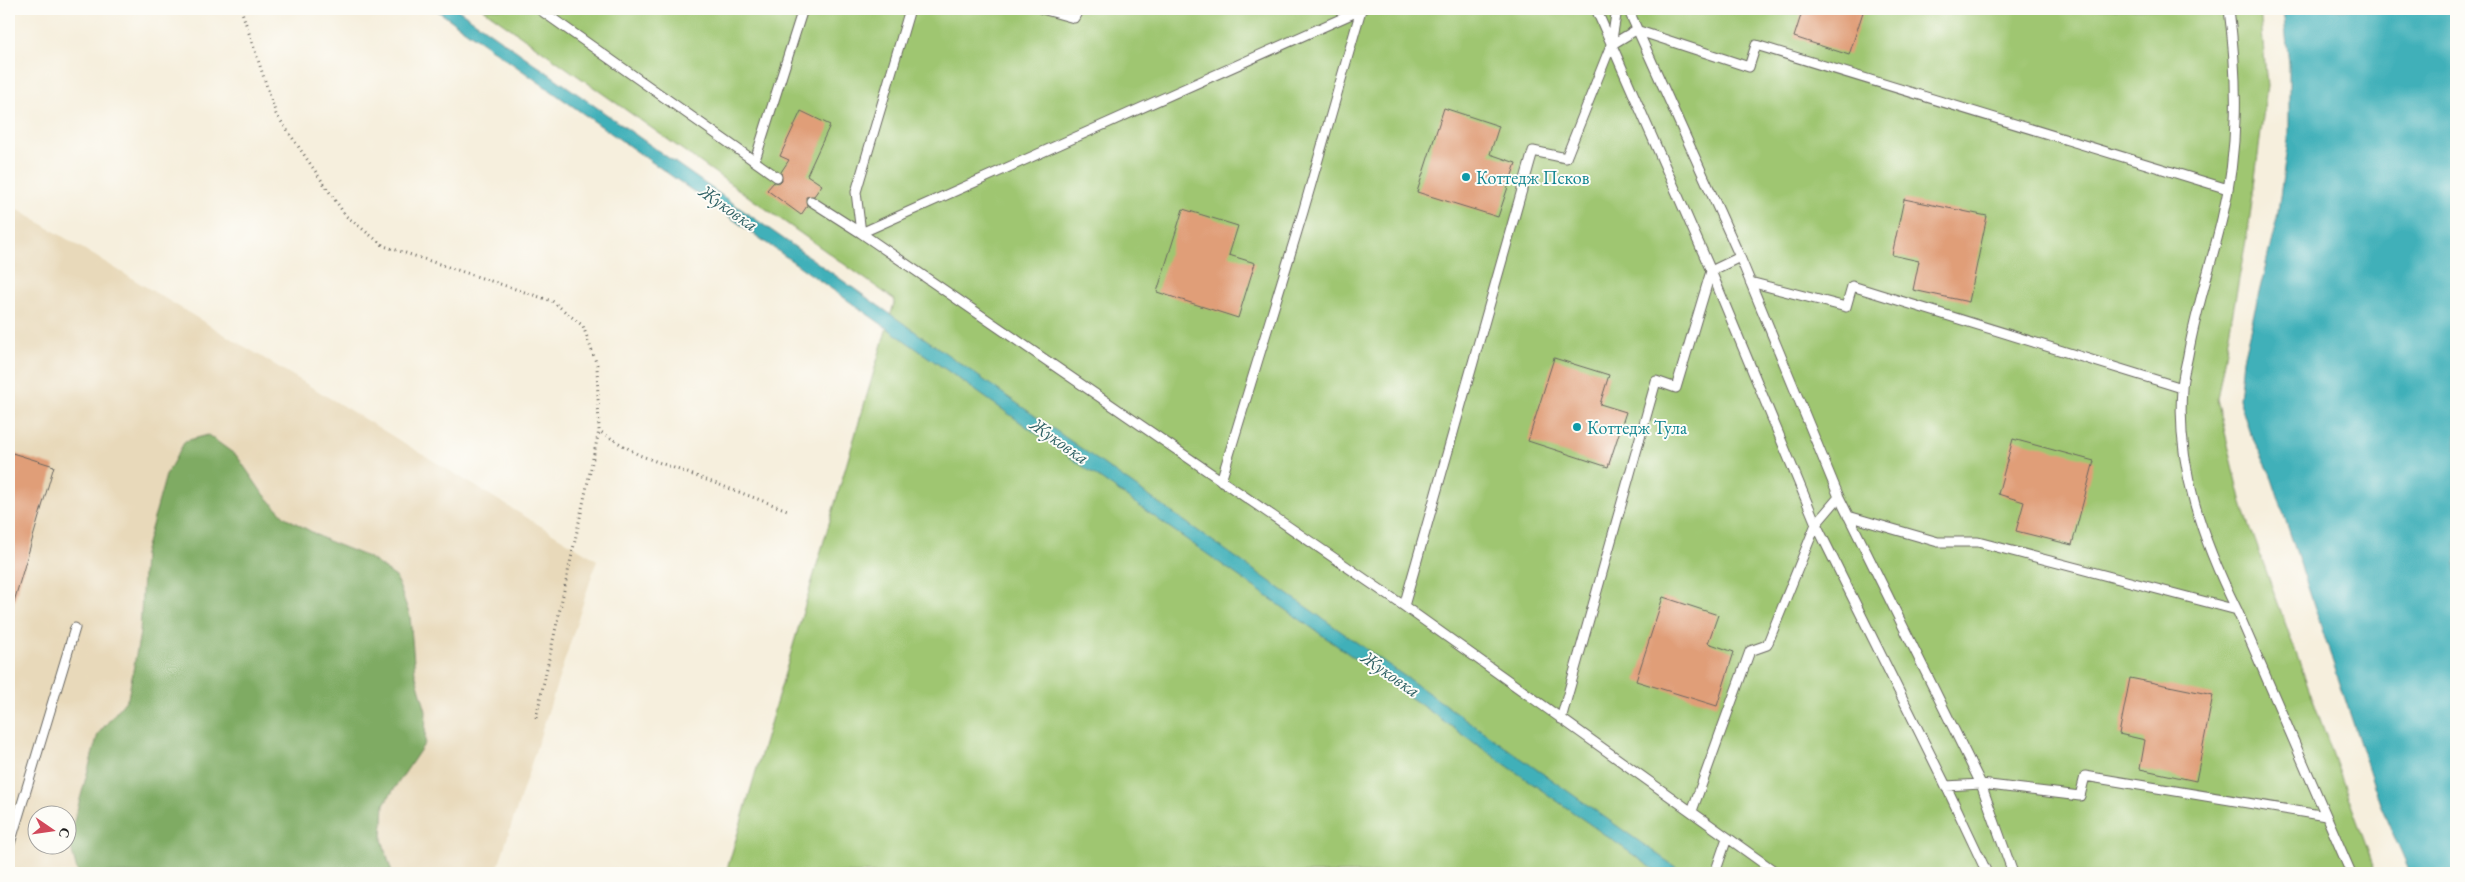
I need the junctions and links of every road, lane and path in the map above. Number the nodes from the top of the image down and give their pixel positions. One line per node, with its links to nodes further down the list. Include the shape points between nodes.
1 (241, 9): 23 (path, via 276,114 346,216 384,246 552,301 583,326 596,365)
2 (539, 9): 14 (lane)
3 (802, 9): 14 (lane)
4 (910, 9): 18 (lane, via 856,192)
5 (1042, 9): 6 (lane, via 1074,18)
6 (1079, 9)
7 (1362, 9): 18 (lane); 24 (lane)
8 (1596, 9): 13 (lane)
9 (1617, 9): 13 (lane)
10 (1628, 9): 12 (lane)
11 (2228, 9): 16 (lane, via 2236,98)
12 (1636, 30): 13 (lane); 16 (lane, via 1749,66 1756,45); 19 (lane)
13 (1611, 45): 20 (lane); 29 (lane, via 1566,158 1533,151)
14 (755, 160): 15 (lane)
15 (777, 177)
16 (2228, 189): 22 (lane, via 2193,329)
17 (811, 201): 18 (lane)
18 (861, 233): 24 (lane)
19 (1740, 257): 20 (lane); 21 (lane)
20 (1711, 271): 28 (lane); 33 (lane, via 1676,388 1656,381)
21 (1750, 282): 22 (lane, via 1846,307 1852,286); 25 (lane)
22 (2182, 388): 30 (lane, via 2182,435 2201,528 2218,573)
23 (599, 431): 26 (path, via 639,455); 32 (path)
24 (1222, 481): 29 (lane)
25 (1839, 497): 27 (lane); 28 (lane)
26 (790, 511)
27 (1848, 516): 30 (lane, via 1938,542 1978,542); 34 (lane)
28 (1816, 524): 35 (lane); 36 (lane, via 1767,645 1750,651)
29 (1404, 606): 33 (lane)
30 (2237, 610): 37 (lane)
31 (75, 628): 39 (lane)
32 (536, 718)
33 (1561, 719): 36 (lane)
34 (1981, 784): 35 (lane); 37 (lane, via 2080,796 2086,776); 43 (lane)
35 (1946, 786): 42 (lane)
36 (1692, 811): 38 (lane)
37 (2326, 816): 44 (lane)
38 (1726, 838): 40 (lane); 41 (lane)
39 (9, 847)
40 (1716, 872)
41 (1777, 873)
42 (1986, 873)
43 (2014, 873)
44 (2351, 873)

